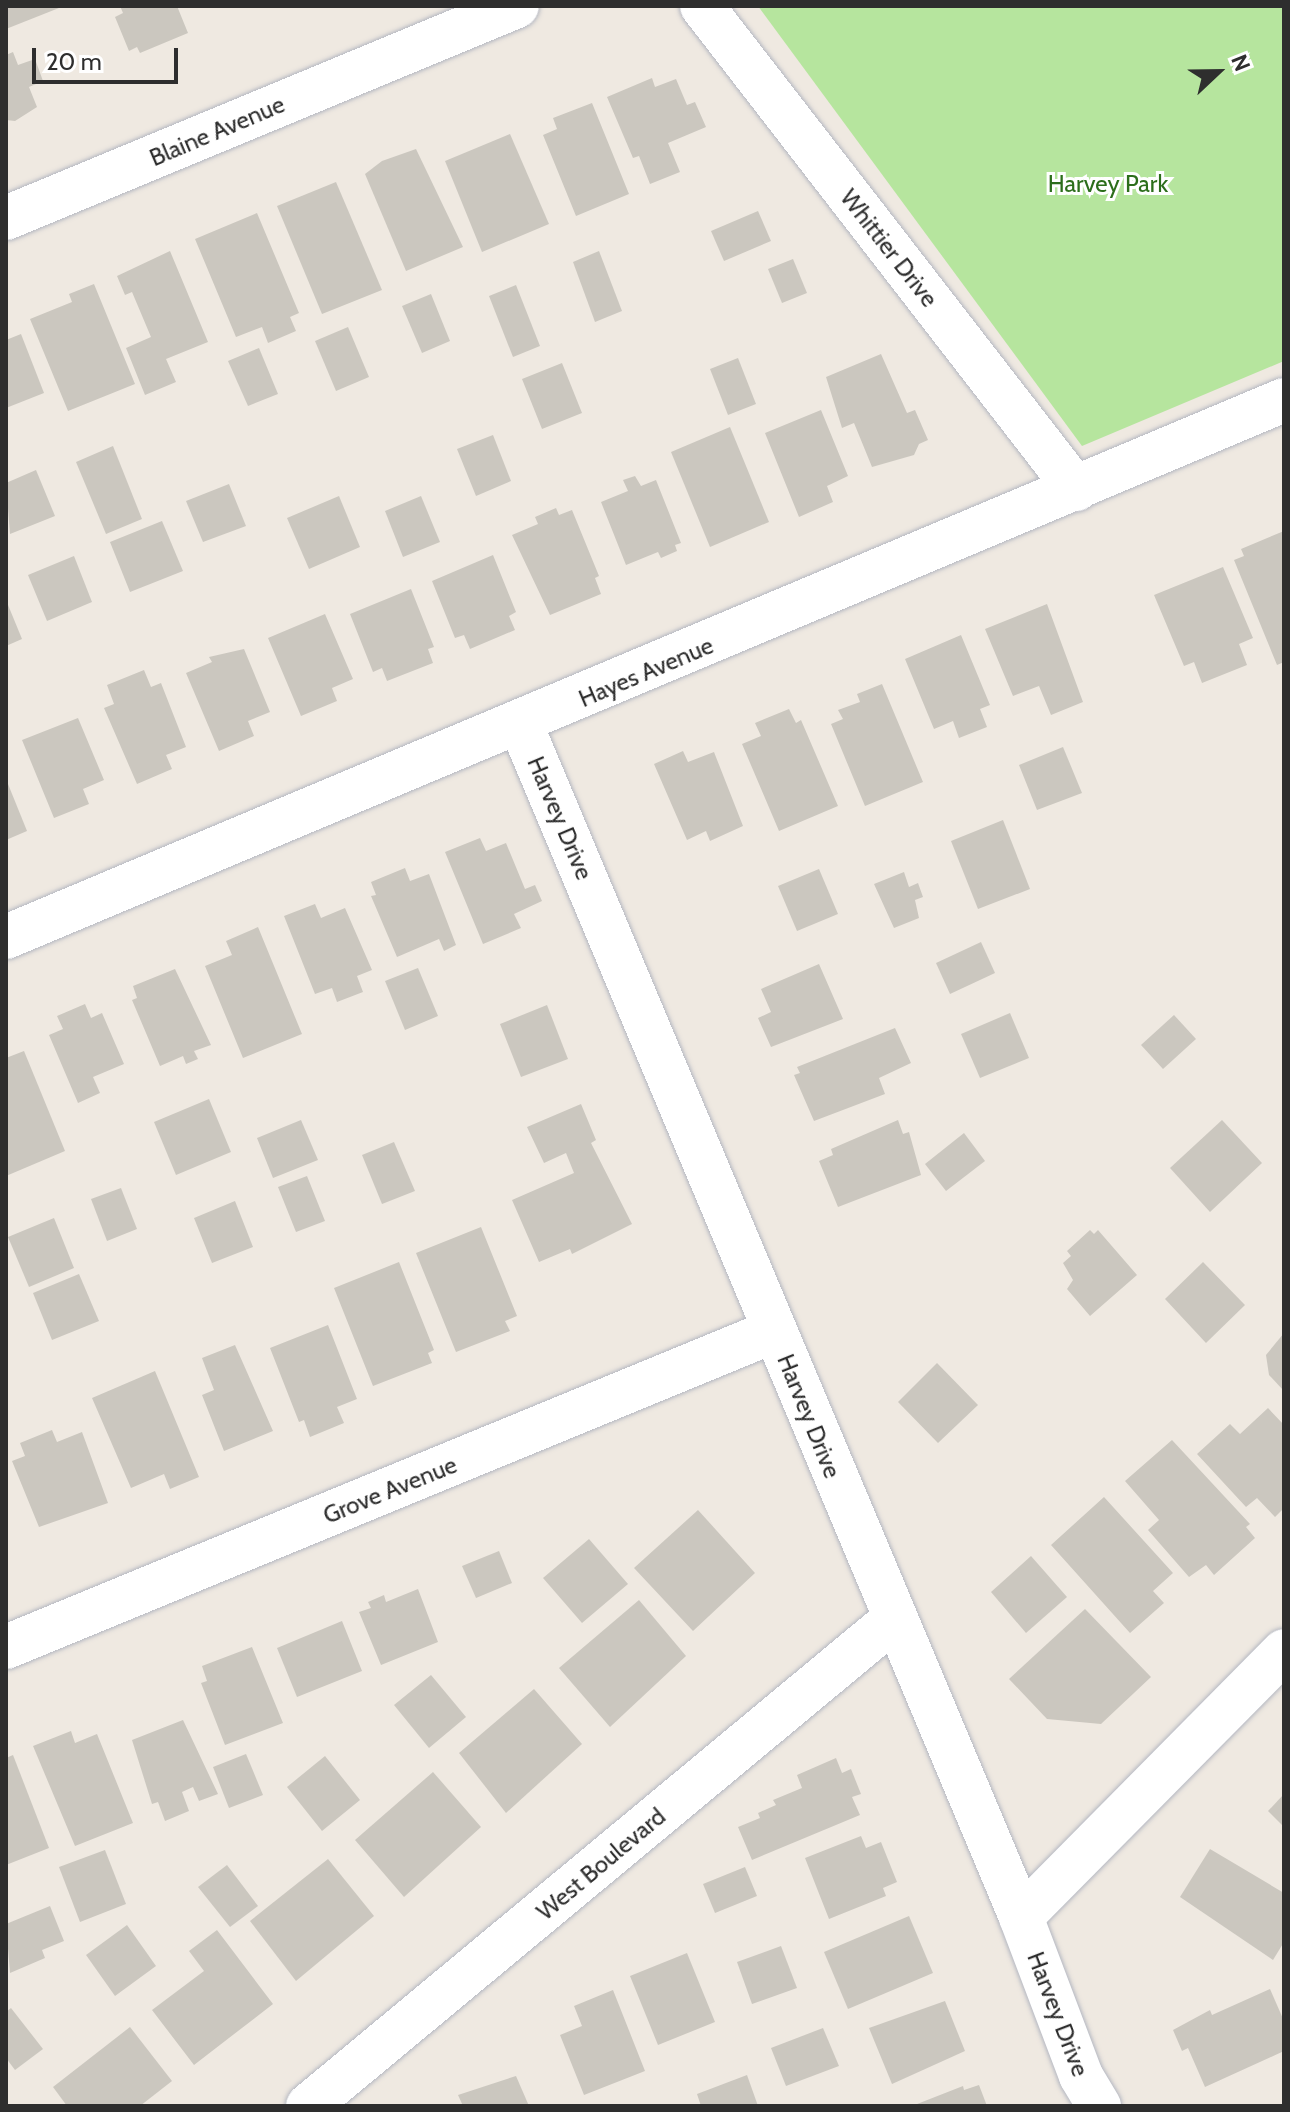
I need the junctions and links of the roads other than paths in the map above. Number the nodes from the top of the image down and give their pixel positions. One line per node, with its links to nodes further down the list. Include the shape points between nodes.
1 (517, 6): 3 (street, Blaine Avenue)
2 (702, 6): 5 (street, Whittier Drive)
3 (6, 218)
4 (1284, 400): 5 (street, Hayes Avenue)
5 (1076, 489): 6 (street, Hayes Avenue)
6 (521, 725): 7 (street, Hayes Avenue); 8 (street, Harvey Drive)
7 (6, 937)
8 (774, 1331): 9 (street, Harvey Drive); 10 (street, Grove Avenue)
9 (892, 1621): 12 (street, Harvey Drive); 13 (street, West Boulevard)
10 (6, 1647)
11 (1284, 1651): 12 (street)
12 (1021, 1917): 14 (street, Harvey Drive, via 1081,2076)
13 (308, 2106)
14 (1099, 2106)

